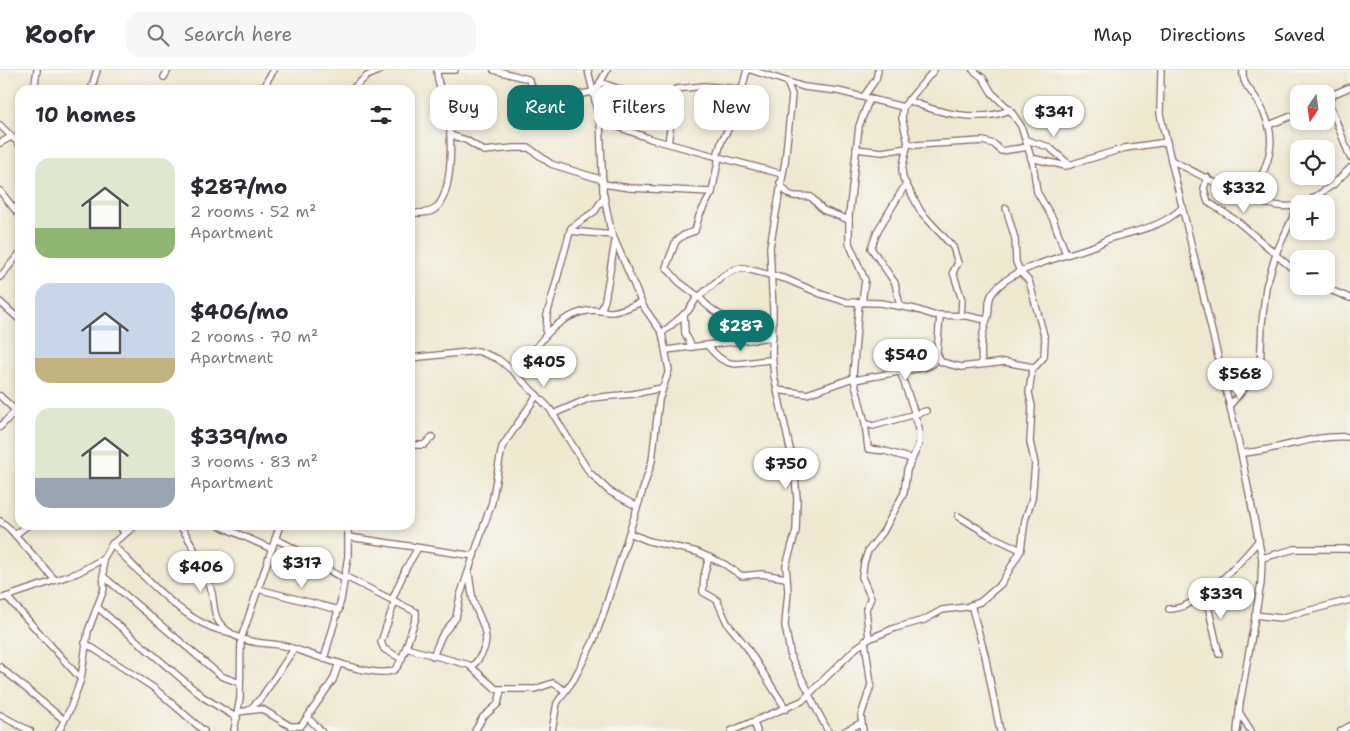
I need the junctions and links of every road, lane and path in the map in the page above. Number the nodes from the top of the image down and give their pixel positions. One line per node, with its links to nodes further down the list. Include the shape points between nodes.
1 (37, 70): 21 (street)
2 (96, 70): 22 (street)
3 (168, 70): 18 (street)
4 (274, 70): 23 (street)
5 (381, 70): 24 (street)
6 (438, 70): 7 (street); 43 (street)
7 (455, 70)
8 (494, 70): 29 (street, via 528,79 540,97)
9 (588, 70): 29 (street)
10 (607, 70): 19 (street)
11 (747, 70): 27 (street)
12 (751, 70): 20 (street)
13 (878, 70): 31 (street)
14 (934, 70): 32 (street)
15 (973, 70): 34 (street)
16 (1161, 70): 47 (street, via 1160,114)
17 (1243, 70): 37 (street, via 1244,84 1261,106)
18 (164, 77)
19 (600, 82): 25 (street); 26 (street)
20 (788, 82): 31 (street); 59 (street, via 792,95)
21 (35, 85)
22 (92, 85)
23 (266, 85)
24 (357, 85)
25 (598, 85)
26 (608, 85)
27 (741, 85)
28 (1350, 87): 30 (street)
29 (594, 93)
30 (1335, 94)
31 (867, 97): 33 (street); 52 (street)
32 (908, 100): 33 (street); 34 (street, via 952,114 985,115)
33 (904, 106): 50 (street, via 902,118)
34 (1010, 110): 46 (street)
35 (1290, 116): 37 (street)
36 (1335, 121): 54 (street)
37 (1269, 124): 68 (street, via 1272,151)
38 (0, 126): 44 (street)
39 (600, 130): 61 (street)
40 (624, 130): 49 (street)
41 (670, 130): 49 (street)
42 (728, 130): 53 (street)
43 (450, 135): 61 (street, via 484,151 529,148 552,164); 73 (street, via 444,195 436,209)
44 (11, 136): 45 (street); 48 (street)
45 (15, 140)
46 (1026, 140): 51 (street); 57 (street, via 1048,146)
47 (1167, 142): 56 (street); 57 (street, via 1125,148)
48 (0, 143)
49 (668, 143): 53 (street)
50 (908, 145): 51 (street, via 984,141 1001,151); 52 (street, via 882,152); 63 (street, via 902,170)
51 (1028, 147): 55 (street)
52 (856, 149): 74 (street)
53 (718, 156): 59 (street); 65 (street)
54 (1350, 157)
55 (1031, 158): 57 (street, via 1061,166); 78 (street, via 1037,192 1053,219)
56 (1171, 160): 60 (street); 70 (street)
57 (1070, 165)
58 (1350, 168): 66 (street, via 1333,186)
59 (782, 174): 62 (street)
60 (1207, 177): 68 (street); 79 (street, via 1204,189 1208,202 1237,221)
61 (603, 182): 65 (street, via 630,188); 67 (street)
62 (780, 184): 74 (street, via 792,197 811,197 822,210); 83 (street, via 770,238)
63 (906, 184): 91 (street, via 871,248 895,283); 96 (street, via 921,212 953,247 958,258 953,272 962,300)
64 (0, 191): 72 (street)
65 (712, 192): 86 (street, via 699,216 695,232 676,241 666,267)
66 (1318, 195)
67 (604, 197): 76 (street, via 595,211 574,224); 77 (street)
68 (1252, 198): 69 (street, via 1281,208)
69 (1290, 206)
70 (1183, 207): 78 (street, via 1164,222); 117 (street)
71 (1006, 208): 82 (street)
72 (15, 210)
73 (415, 213)
74 (849, 220): 90 (street, via 849,243 865,280)
75 (1290, 223): 79 (street)
76 (570, 231): 77 (street); 99 (street, via 547,315)
77 (614, 238): 89 (street); 92 (street, via 605,300)
78 (1066, 254): 82 (street)
79 (1276, 255): 81 (street); 117 (street, via 1266,287 1260,371)
80 (15, 259): 84 (street)
81 (1290, 267)
82 (1021, 273): 97 (street, via 992,292); 109 (street, via 1029,281 1045,340 1044,357)
83 (771, 275): 86 (street, via 743,268 734,270); 90 (street, via 836,300); 100 (street)
84 (0, 277)
85 (1335, 292): 87 (street)
86 (699, 297): 93 (street); 101 (street, via 715,314 744,329)
87 (1350, 298)
88 (0, 302): 95 (street)
89 (641, 302): 92 (street, via 617,311); 98 (street)
90 (860, 303): 91 (street); 112 (street)
91 (900, 306): 94 (street)
92 (600, 311): 99 (street, via 580,313)
93 (684, 314): 98 (street); 103 (street, via 685,333)
94 (940, 315): 96 (street); 105 (street)
95 (15, 316)
96 (961, 316): 97 (street)
97 (986, 320): 108 (street, via 981,338)
98 (662, 333): 104 (street)
99 (546, 334): 111 (street)
100 (773, 337): 101 (street); 107 (street)
101 (754, 340): 102 (street)
102 (708, 346): 103 (street); 107 (street, via 719,360 728,364)
103 (692, 347): 104 (street)
104 (666, 350): 113 (street, via 669,370)
105 (937, 356): 108 (street, via 945,364); 110 (street, via 926,367)
106 (415, 357): 111 (street, via 478,351 498,359)
107 (772, 360): 114 (street)
108 (982, 364): 109 (street, via 1005,362)
109 (1033, 367): 150 (street, via 1029,393 1034,484)
110 (900, 371): 112 (street); 122 (street)
111 (519, 376): 116 (street)
112 (854, 379): 114 (street, via 807,394); 123 (street)
113 (662, 388): 121 (street, via 590,398); 130 (street, via 652,461)
114 (777, 390): 158 (street, via 794,467 797,498 796,531)
115 (0, 396): 118 (street)
116 (537, 396): 121 (street); 151 (street, via 502,447 492,502)
117 (1230, 405): 128 (street)
118 (15, 409)
119 (15, 411): 124 (street)
120 (926, 411): 122 (street)
121 (553, 414): 130 (street, via 589,472 609,491)
122 (914, 414): 123 (street, via 873,426); 129 (street, via 919,444)
123 (865, 423): 129 (street, via 868,448)
124 (0, 428)
125 (432, 437): 127 (street, via 424,445)
126 (1350, 437): 128 (street, via 1328,436 1271,450)
127 (415, 445)
128 (1241, 453): 145 (street)
129 (912, 460): 173 (street, via 901,501 868,551 864,563 862,577 871,598 866,609)
130 (636, 506): 140 (street)
131 (958, 516): 150 (street)
132 (0, 521): 142 (street)
133 (22, 530): 142 (street)
134 (122, 530): 141 (street)
135 (130, 530): 141 (street)
136 (183, 530): 171 (street, via 208,581 218,621)
137 (229, 530): 148 (street)
138 (278, 530): 144 (street)
139 (348, 530): 143 (street)
140 (629, 533): 152 (street); 187 (street, via 593,642 574,679)
141 (125, 534): 146 (street)
142 (15, 535): 159 (street)
143 (349, 537): 147 (street); 157 (street)
144 (275, 539): 148 (street); 157 (street)
145 (1259, 540): 153 (street); 161 (street, via 1233,569)
146 (112, 544): 154 (street); 171 (street, via 181,610 207,626)
147 (418, 548): 151 (street); 165 (street, via 406,568)
148 (272, 549): 160 (street)
149 (1350, 549): 153 (street, via 1295,549)
150 (1021, 550): 166 (street, via 1001,584)
151 (474, 556): 155 (street)
152 (709, 558): 158 (street, via 742,576 761,574); 189 (street, via 703,592 717,600 727,623 746,646)
153 (1262, 558): 170 (street)
154 (103, 559): 156 (street); 159 (street)
155 (469, 572): 178 (street, via 456,618 442,635); 183 (street, via 474,605 487,633 486,648)
156 (103, 576): 167 (street, via 104,589); 185 (street, via 221,676)
157 (344, 577): 165 (street); 169 (street)
158 (786, 578): 188 (street, via 785,625 791,658)
159 (55, 580): 162 (street)
160 (258, 589): 169 (street); 172 (street)
161 (1205, 592): 168 (street, via 1183,607); 177 (street)
162 (7, 597): 163 (street); 184 (street)
163 (0, 599)
164 (1350, 600): 170 (street, via 1280,618)
165 (394, 601): 175 (street, via 416,614); 180 (street, via 381,642 384,649)
166 (971, 606): 173 (street, via 942,610 924,620); 211 (street, via 985,655)
167 (97, 607): 174 (street); 193 (street, via 203,697)
168 (1169, 609)
169 (339, 610): 179 (street)
170 (1255, 615): 191 (street)
171 (229, 632): 172 (street)
172 (241, 639): 176 (street); 185 (street)
173 (867, 640): 188 (street); 197 (street, via 871,685)
174 (85, 643): 184 (street); 201 (street, via 154,688)
175 (406, 648): 178 (street); 180 (street)
176 (294, 650): 179 (street); 190 (street)
177 (1219, 654)
178 (432, 656): 183 (street, via 459,661)
179 (324, 659): 181 (street)
180 (402, 659): 181 (street, via 398,667 381,673)
181 (339, 663): 194 (street, via 334,680)
182 (0, 667): 195 (street)
183 (472, 668): 186 (street)
184 (81, 679): 195 (street)
185 (240, 683): 193 (street)
186 (501, 690): 187 (street, via 536,689 553,683); 204 (street, via 498,704 483,717)
187 (564, 690): 205 (street, via 553,714)
188 (809, 694): 189 (street); 208 (street)
189 (786, 709): 196 (street)
190 (250, 710): 193 (street); 194 (street, via 266,710 294,728)
191 (1239, 712): 212 (street); 213 (street)
192 (0, 715): 199 (street)
193 (237, 715): 202 (street)
194 (308, 718): 203 (street)
195 (64, 720): 200 (street)
196 (754, 722): 206 (street); 207 (street)
197 (861, 723): 209 (street); 210 (street)
198 (1350, 726): 214 (street)
199 (30, 731)
200 (58, 731)
201 (204, 731)
202 (234, 731)
203 (321, 731)
204 (475, 731)
205 (552, 731)
206 (731, 731)
207 (757, 731)
208 (828, 731)
209 (845, 731)
210 (862, 731)
211 (1000, 731)
212 (1237, 731)
213 (1251, 731)
214 (1341, 731)

